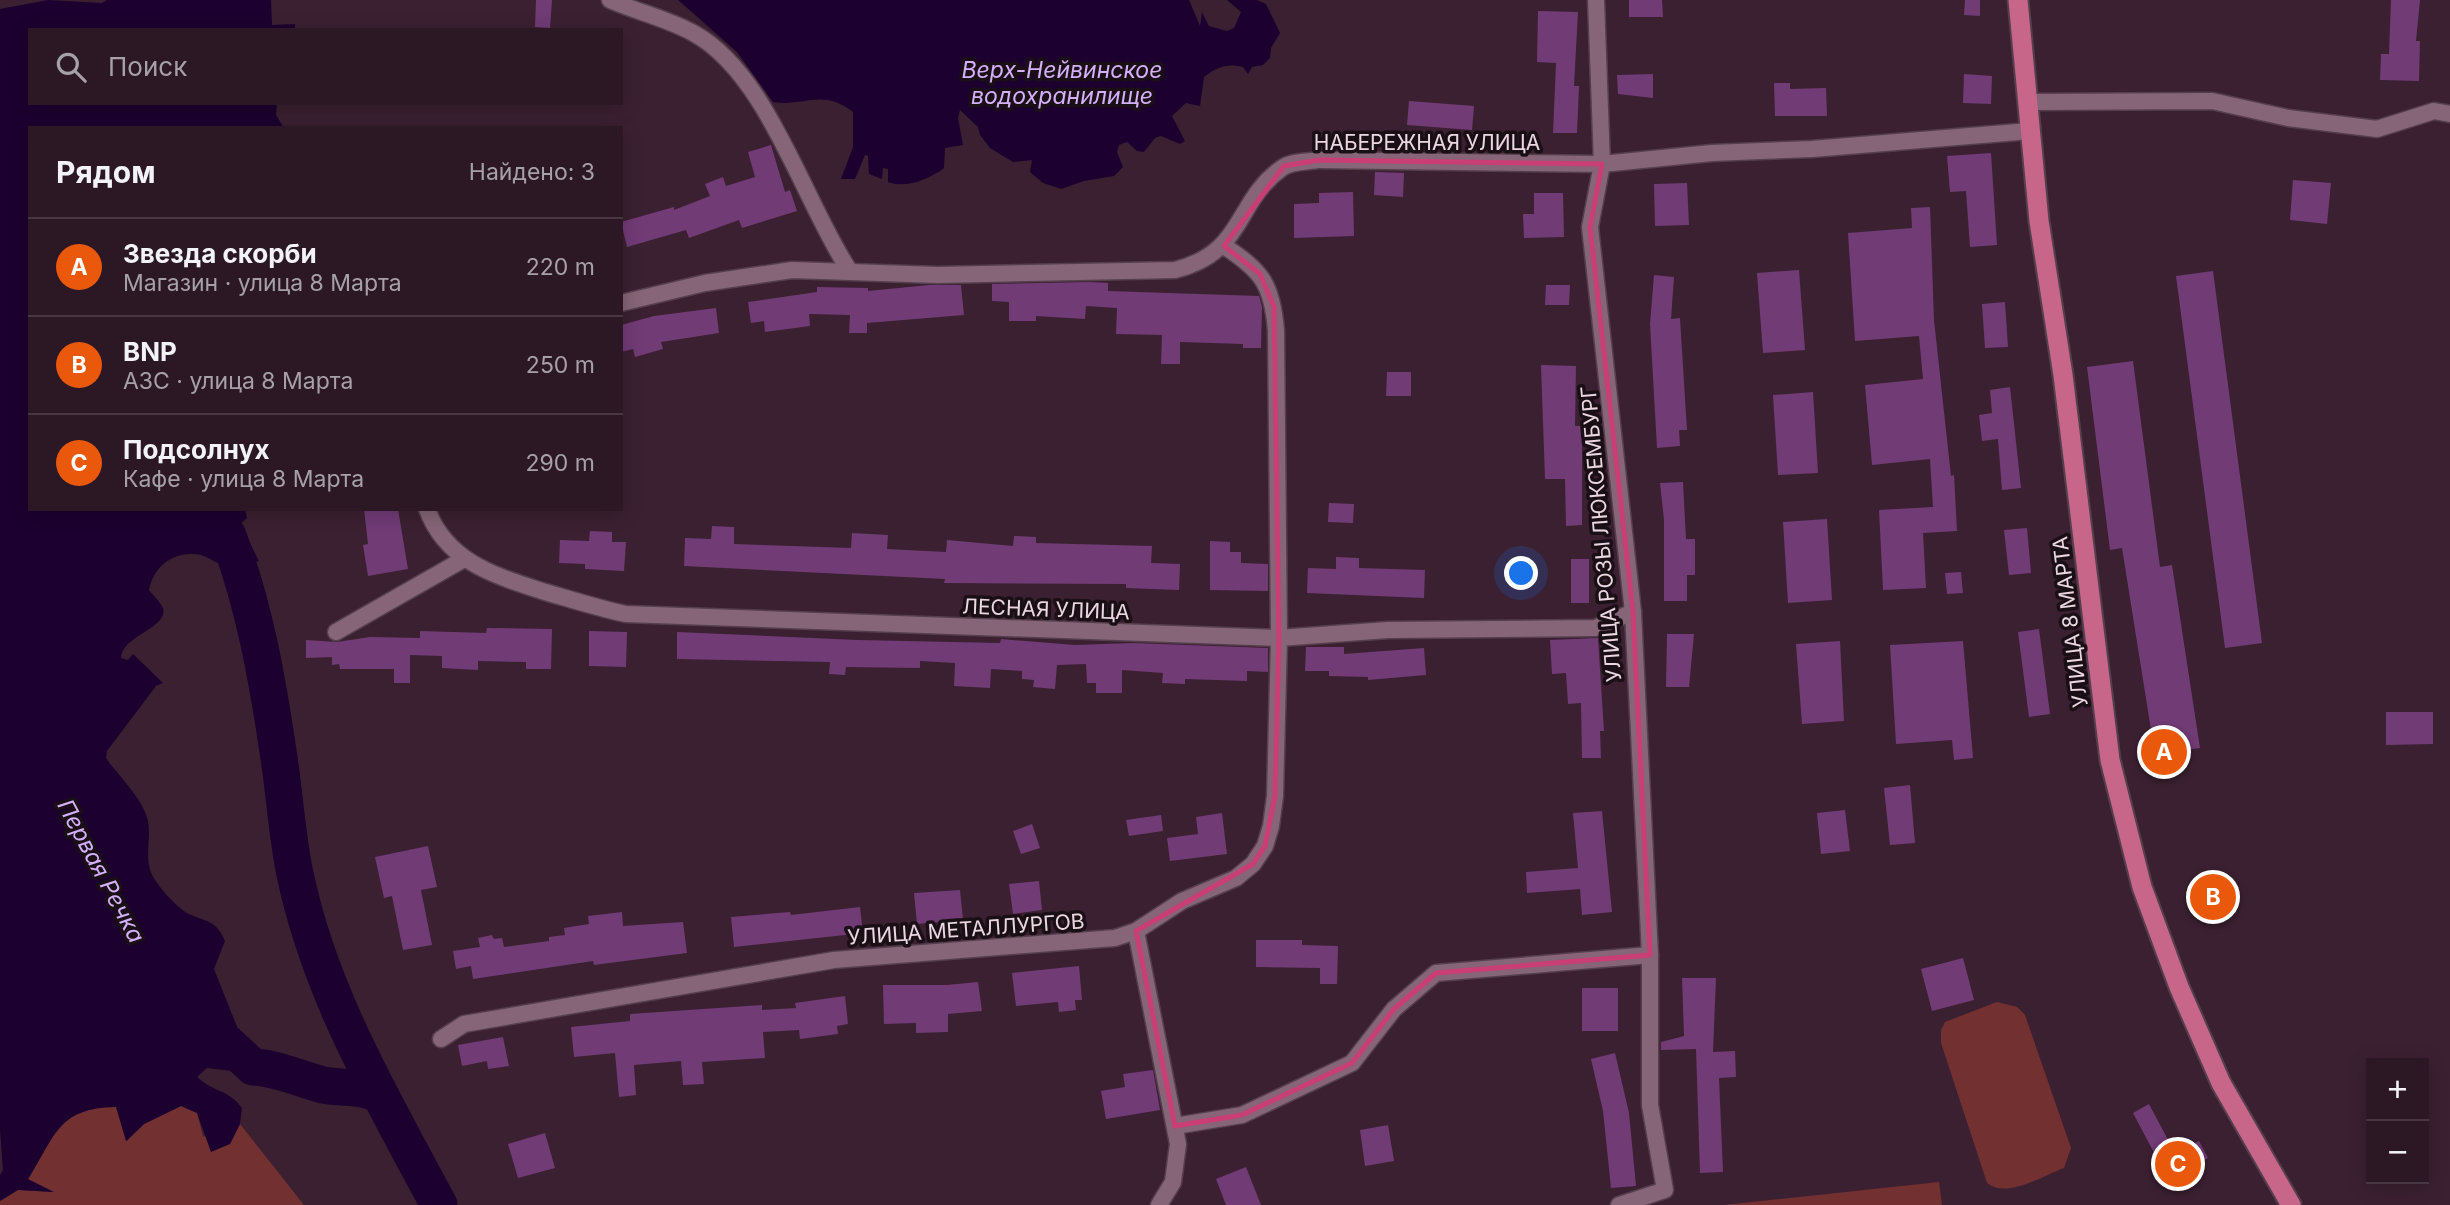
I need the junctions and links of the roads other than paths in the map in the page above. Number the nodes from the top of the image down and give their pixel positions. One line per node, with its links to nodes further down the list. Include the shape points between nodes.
1 (610, 0): 9 (street, via 694,33 744,77)
2 (1596, 0): 7 (street, УЛИЦА РОЗЫ ЛЮКСЕМБУРГ)
3 (2018, 0): 4 (main road, УЛИЦА 8 МАРТА)
4 (2028, 102): 5 (street, via 2212,101 2288,118 2377,129 2434,111); 6 (main road, УЛИЦА 8 МАРТА)
5 (2450, 114)
6 (2029, 131): 7 (street, НАБЕРЕЖНАЯ УЛИЦА); 22 (main road, УЛИЦА 8 МАРТА, via 2110,760 2142,887 2179,987 2221,1083)
7 (1602, 164): 8 (street, НАБЕРЕЖНАЯ УЛИЦА, via 1297,163 1284,166 1270,179); 13 (street, УЛИЦА РОЗЫ ЛЮКСЕМБУРГ, via 1590,227)
8 (1224, 246): 9 (street, НАБЕРЕЖНАЯ УЛИЦА, via 1195,265 1148,272 938,275); 15 (street, УЛИЦА МЕТАЛЛУРГОВ, via 1260,274 1274,307)
9 (849, 270): 10 (street, НАБЕРЕЖНАЯ УЛИЦА, via 769,272)
10 (623, 303)
11 (428, 511): 12 (street, ЛЕСНАЯ УЛИЦА, via 438,531)
12 (464, 559): 14 (street); 15 (street, ЛЕСНАЯ УЛИЦА, via 481,571 626,614)
13 (1633, 612): 15 (street, ЛЕСНАЯ УЛИЦА, via 1595,628 1388,630); 17 (street, УЛИЦА РОЗЫ ЛЮКСЕМБУРГ)
14 (336, 632)
15 (1279, 638): 16 (street, УЛИЦА МЕТАЛЛУРГОВ, via 1275,796 1265,846 1254,864 1236,878 1182,901)
16 (1136, 931): 18 (street, УЛИЦА МЕТАЛЛУРГОВ, via 1074,944 834,960 464,1024); 19 (street)
17 (1650, 955): 19 (street, via 1436,973 1394,1009 1352,1063 1242,1115); 21 (street, УЛИЦА РОЗЫ ЛЮКСЕМБУРГ, via 1650,1105 1665,1190)
18 (441, 1039)
19 (1175, 1126): 20 (street, via 1177,1163)
20 (1163, 1204)
21 (1619, 1205)
22 (2291, 1205)

